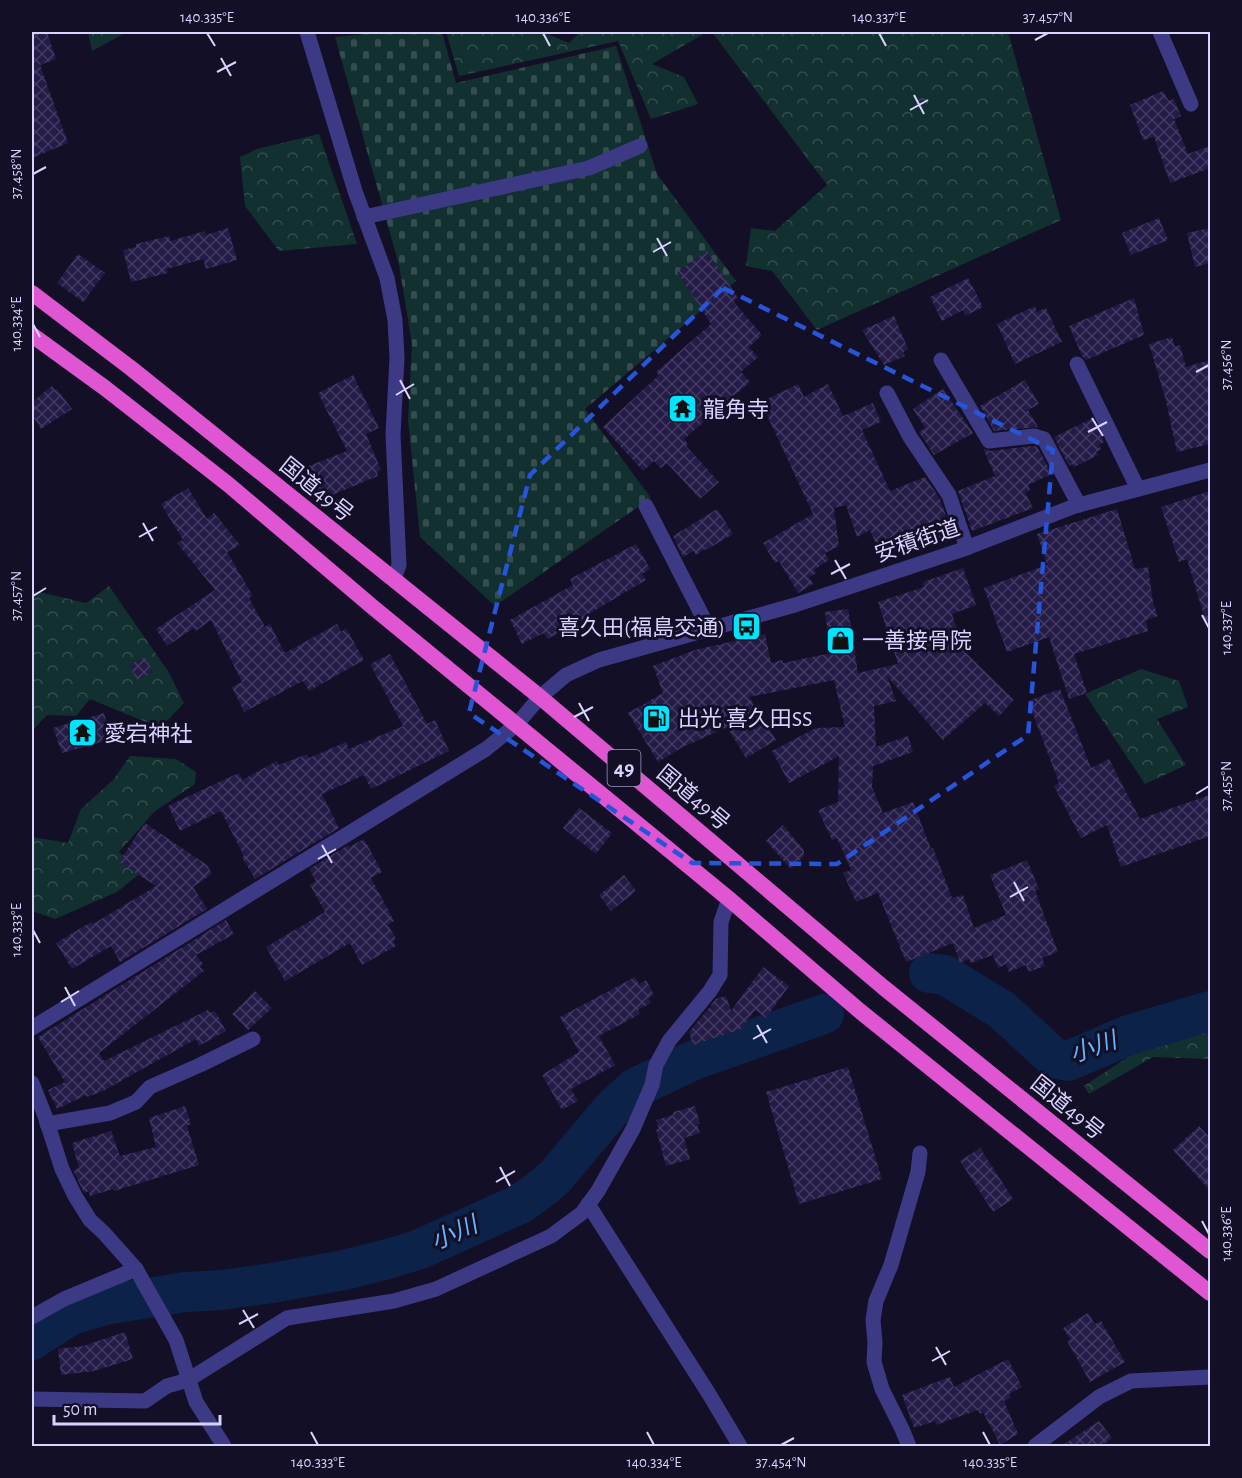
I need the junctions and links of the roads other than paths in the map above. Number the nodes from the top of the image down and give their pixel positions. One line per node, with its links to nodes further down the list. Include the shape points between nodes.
1 (308, 32): 5 (street)
2 (1160, 32): 3 (street)
3 (1191, 104)
4 (640, 146): 5 (street, via 589,168)
5 (364, 217): 16 (street, via 387,278 395,320 393,434 399,565)
6 (32, 293): 16 (highway, 国道49号 / 49)
7 (32, 335): 19 (highway, 49, via 229,484)
8 (941, 360): 13 (street, via 989,441 1034,436 1044,439)
9 (1077, 364): 12 (street)
10 (887, 393): 15 (street, via 910,437 949,495)
11 (1210, 470): 12 (street, 安積街道)
12 (1138, 489): 13 (street, 安積街道)
13 (1079, 505): 15 (street, 安積街道)
14 (646, 506): 17 (street)
15 (967, 548): 17 (street, 安積街道)
16 (394, 579): 18 (highway, 国道49号 / 49)
17 (709, 629): 18 (street, 安積街道, via 599,660 566,675)
18 (540, 697): 19 (street, 安積街道); 27 (highway, 国道49号 / 49, via 883,987)
19 (517, 724): 20 (highway, 49); 21 (street, 安積街道, via 476,756)
20 (729, 899): 26 (street, via 721,922 720,975 669,1041 633,1129); 29 (highway, 49, via 861,1012)
21 (32, 1028)
22 (253, 1039): 24 (street, via 150,1087 136,1102 110,1113)
23 (32, 1083): 24 (street)
24 (47, 1124): 28 (street, via 75,1196 90,1220)
25 (920, 1153): 36 (street, via 918,1172 873,1320 874,1362)
26 (588, 1204): 32 (street, via 551,1236 436,1289 394,1301 287,1318); 35 (street)
27 (1210, 1251)
28 (136, 1269): 30 (street); 32 (street, via 176,1340)
29 (1210, 1293)
30 (32, 1317)
31 (1210, 1377): 37 (street, via 1131,1381 1099,1397)
32 (188, 1380): 33 (street, via 167,1386 145,1401); 34 (street, via 196,1402)
33 (32, 1398)
34 (224, 1446)
35 (740, 1446)
36 (909, 1446)
37 (1035, 1446)

